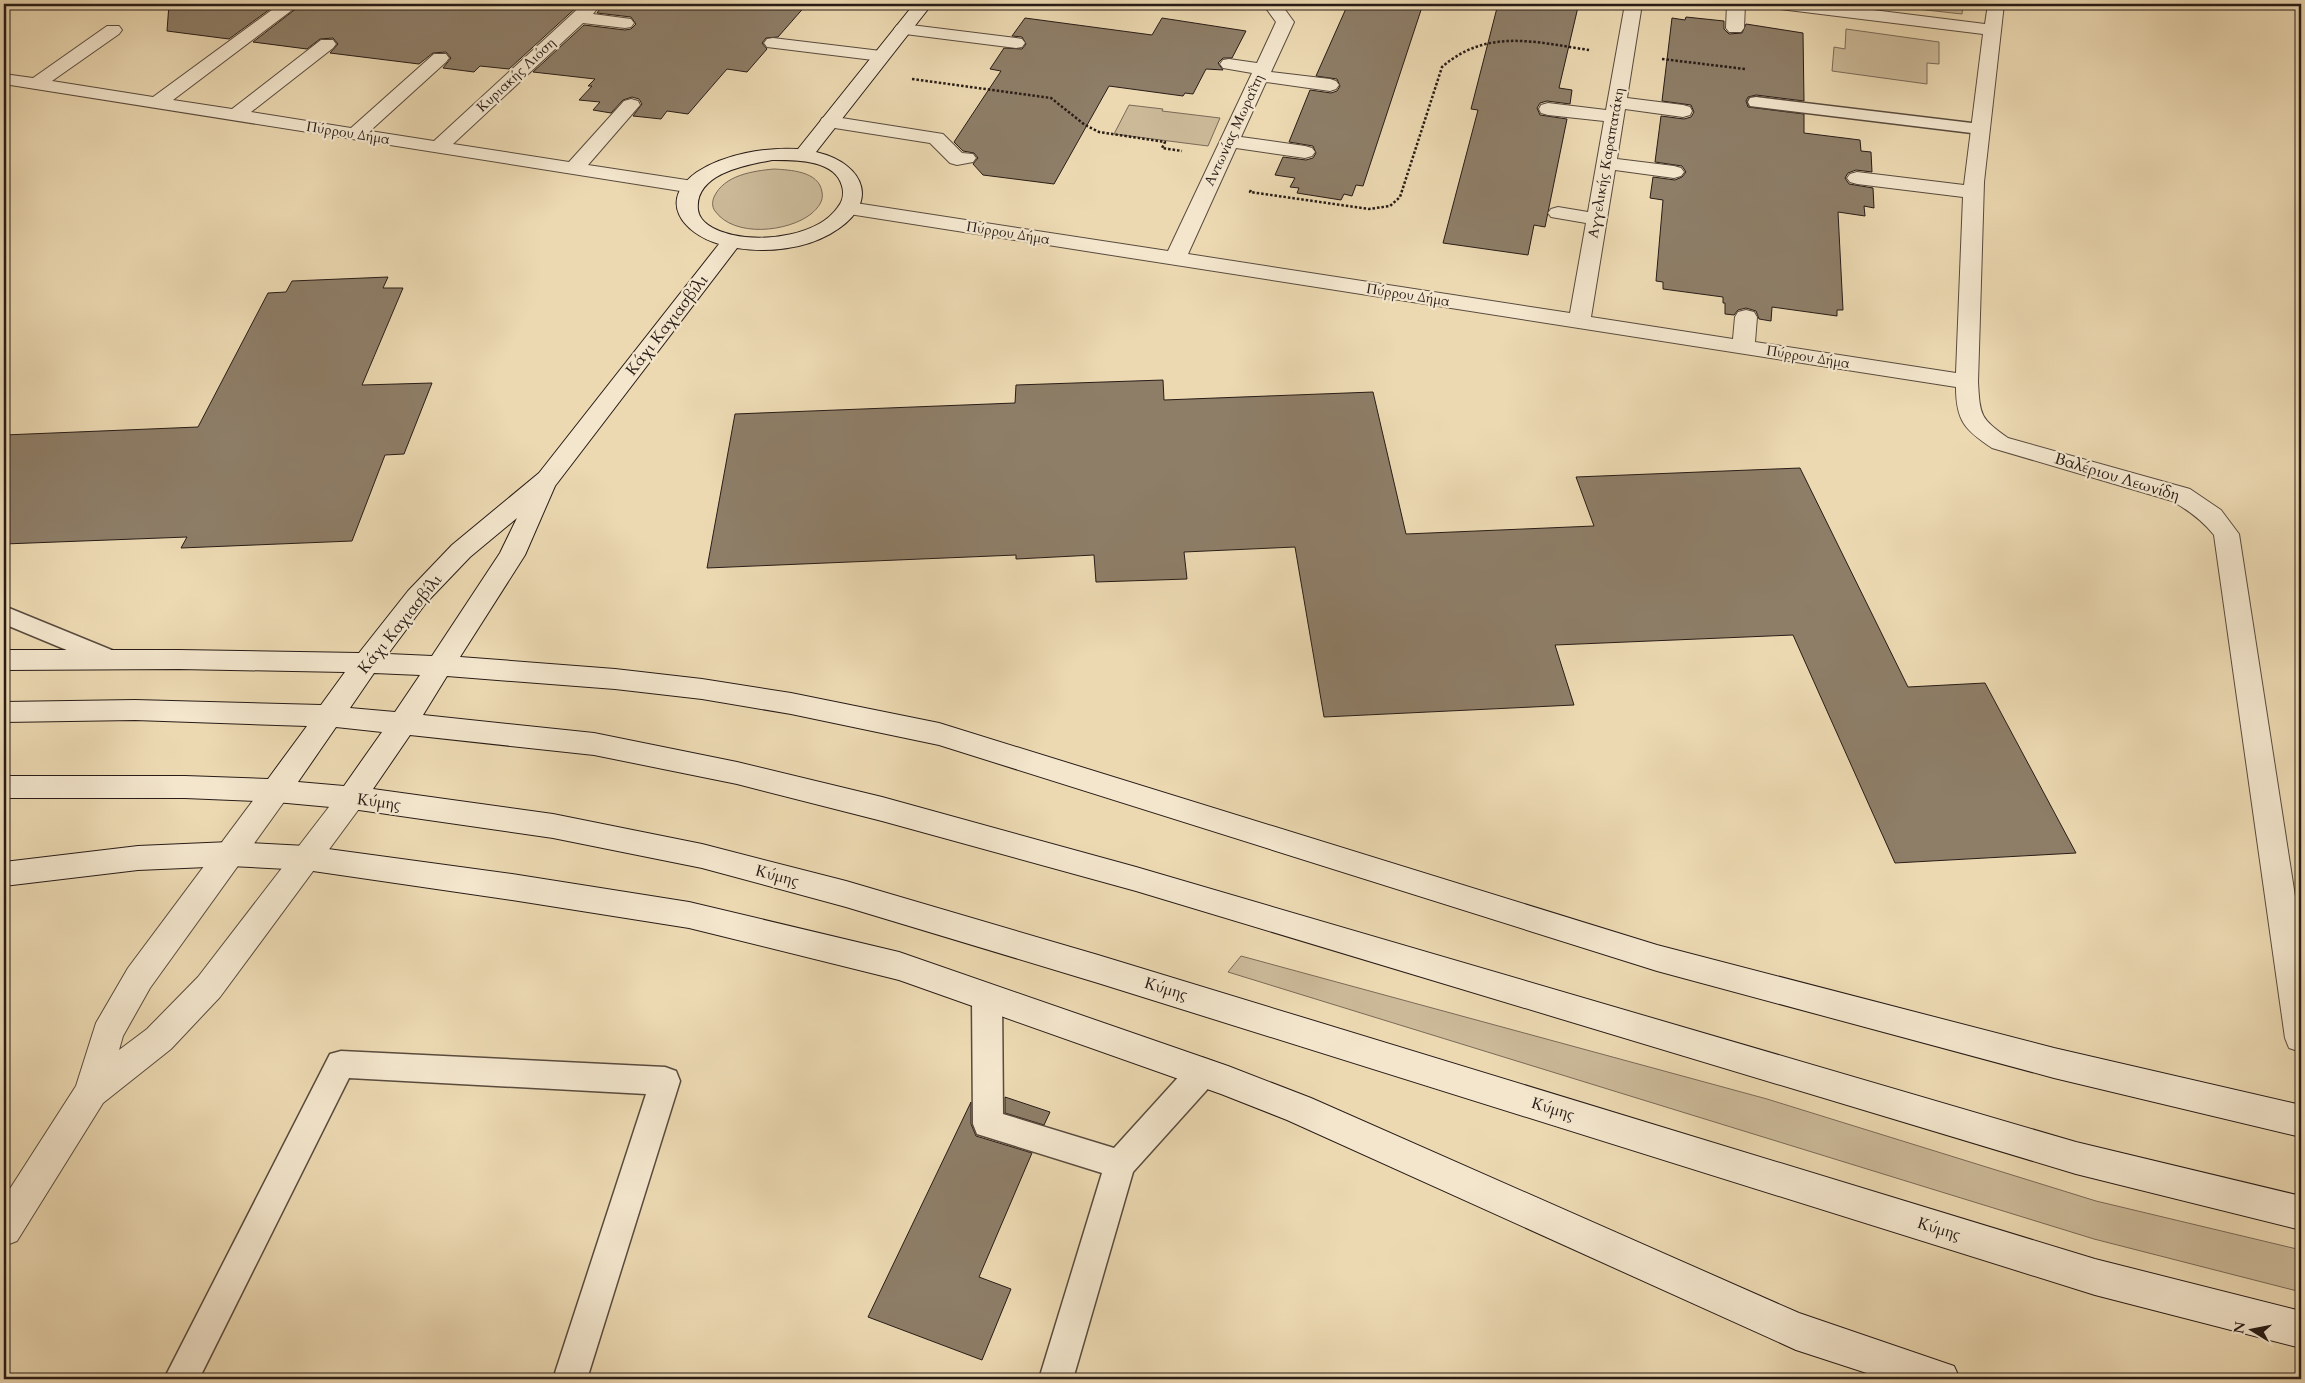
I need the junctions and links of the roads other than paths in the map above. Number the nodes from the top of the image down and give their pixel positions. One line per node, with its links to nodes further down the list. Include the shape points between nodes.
1 (291, 4): 26 (street)
2 (593, 4): 9 (street, Κυριακής Λιόση)
3 (923, 4): 12 (street)
4 (1272, 4): 21 (street, Αντωνίας Μωραΐτη, via 1285,22)
5 (1634, 4): 29 (street, Αγγελικής Καραπατάκη)
6 (1736, 4): 11 (street)
7 (1780, 4): 14 (street)
8 (1996, 4): 14 (street, Βαλέριου Λεωνίδη)
9 (579, 17): 10 (street); 35 (street, Κυριακής Λιόση)
10 (625, 23)
11 (1734, 28)
12 (903, 29): 16 (street); 18 (street)
13 (113, 30): 23 (street)
14 (1992, 30): 33 (street, Βαλέριου Λεωνίδη)
15 (772, 43): 18 (street)
16 (1016, 43)
17 (327, 44): 31 (street)
18 (882, 56): 32 (street)
19 (440, 58): 34 (street)
20 (1229, 64): 21 (street)
21 (1261, 72): 24 (street); 36 (street, Αντωνίας Μωραΐτη)
22 (4, 79): 23 (street, Πύρρου Δήμα)
23 (36, 84): 26 (street, Πύρρου Δήμα)
24 (1330, 86)
25 (1756, 102): 33 (lane)
26 (157, 103): 31 (street, Πύρρου Δήμα)
27 (631, 105): 41 (street)
28 (1548, 109): 29 (street)
29 (1615, 110): 30 (street); 40 (street, Αγγελικής Καραπατάκη)
30 (1683, 111)
31 (236, 115): 34 (street, Πύρρου Δήμα)
32 (829, 122): 38 (street); 39 (street, via 936,138 958,159)
33 (1980, 129): 45 (street, Βαλέριου Λεωνίδη)
34 (355, 134): 35 (street, Πύρρου Δήμα)
35 (438, 147): 41 (street, Πύρρου Δήμα)
36 (1226, 149): 37 (street); 50 (street, Αντωνίας Μωραΐτη)
37 (1305, 152)
38 (803, 155): 44 (street, via 772,154 740,159 712,171); 46 (street, via 825,160 852,180 854,194)
39 (966, 158)
40 (1606, 163): 42 (street); 48 (street, Αγγελικής Καραπατάκη)
41 (574, 168): 44 (street, Πύρρου Δήμα)
42 (1674, 172)
43 (1857, 178): 45 (street)
44 (693, 187): 49 (street, via 686,204 690,220 706,233)
45 (1973, 192): 54 (street, Βαλέριου Λεωνίδη)
46 (849, 208): 49 (street, via 835,222 787,242); 50 (street, Πύρρου Δήμα)
47 (1558, 214): 48 (street)
48 (1597, 218): 52 (street, Αγγελικής Καραπατάκη)
49 (731, 242): 55 (street, Κάχι Καχιασβίλι)
50 (1174, 259): 52 (street, Πύρρου Δήμα)
51 (1746, 317): 53 (street)
52 (1579, 322): 53 (street, Πύρρου Δήμα)
53 (1744, 347): 54 (street, Πύρρου Δήμα)
54 (1967, 382): 71 (street, Βαλέριου Λεωνίδη, via 1968,414 1978,428 2000,443 2181,496 2202,506 2226,534)
55 (548, 479): 59 (street, Κάχι Καχιασβίλι, via 461,552 417,597); 60 (street, Κάχι Καχιασβίλι, via 512,556)
56 (4, 614): 57 (lane)
57 (110, 659): 58 (street); 59 (street)
58 (4, 660)
59 (367, 662): 60 (street); 62 (street, Κάχι Καχιασβίλι)
60 (441, 665): 63 (street, Κάχι Καχιασβίλι); 74 (street, via 702,690 839,712 939,734 1657,958 2054,1064)
61 (4, 712): 62 (street, via 135,710)
62 (329, 716): 63 (street); 65 (street, Κάχι Καχιασβίλι)
63 (404, 723): 66 (street, Κάχι Καχιασβίλι); 76 (street, via 594,744 737,772 882,809 1145,882 2076,1158)
64 (4, 787): 65 (street, Κύμης, via 185,787)
65 (276, 791): 66 (street, Κύμης); 67 (street, Κάχι Καχιασβίλι)
66 (352, 798): 68 (street, Κάχι Καχιασβίλι); 78 (street, Κύμης, via 552,826 702,856 846,894 1098,968 2095,1277)
67 (230, 854): 68 (street); 69 (street, via 138,858); 73 (street, Κάχι Καχιασβίλι, via 139,978 108,1033)
68 (306, 858): 70 (street, via 512,886 689,915 899,966); 73 (street, Κάχι Καχιασβίλι, via 209,987 159,1040)
69 (4, 874)
70 (987, 997): 72 (street); 75 (lane, via 988,1124)
71 (2301, 1038)
72 (1203, 1072): 75 (lane); 82 (street, via 1299,1109 1796,1331)
73 (91, 1092): 77 (street)
74 (2301, 1121)
75 (1120, 1164): 81 (lane)
76 (2301, 1213)
77 (4, 1229)
78 (2301, 1330)
79 (181, 1379): 80 (lane, via 341,1064 665,1081)
80 (570, 1379)
81 (1056, 1379)
82 (1941, 1379)

